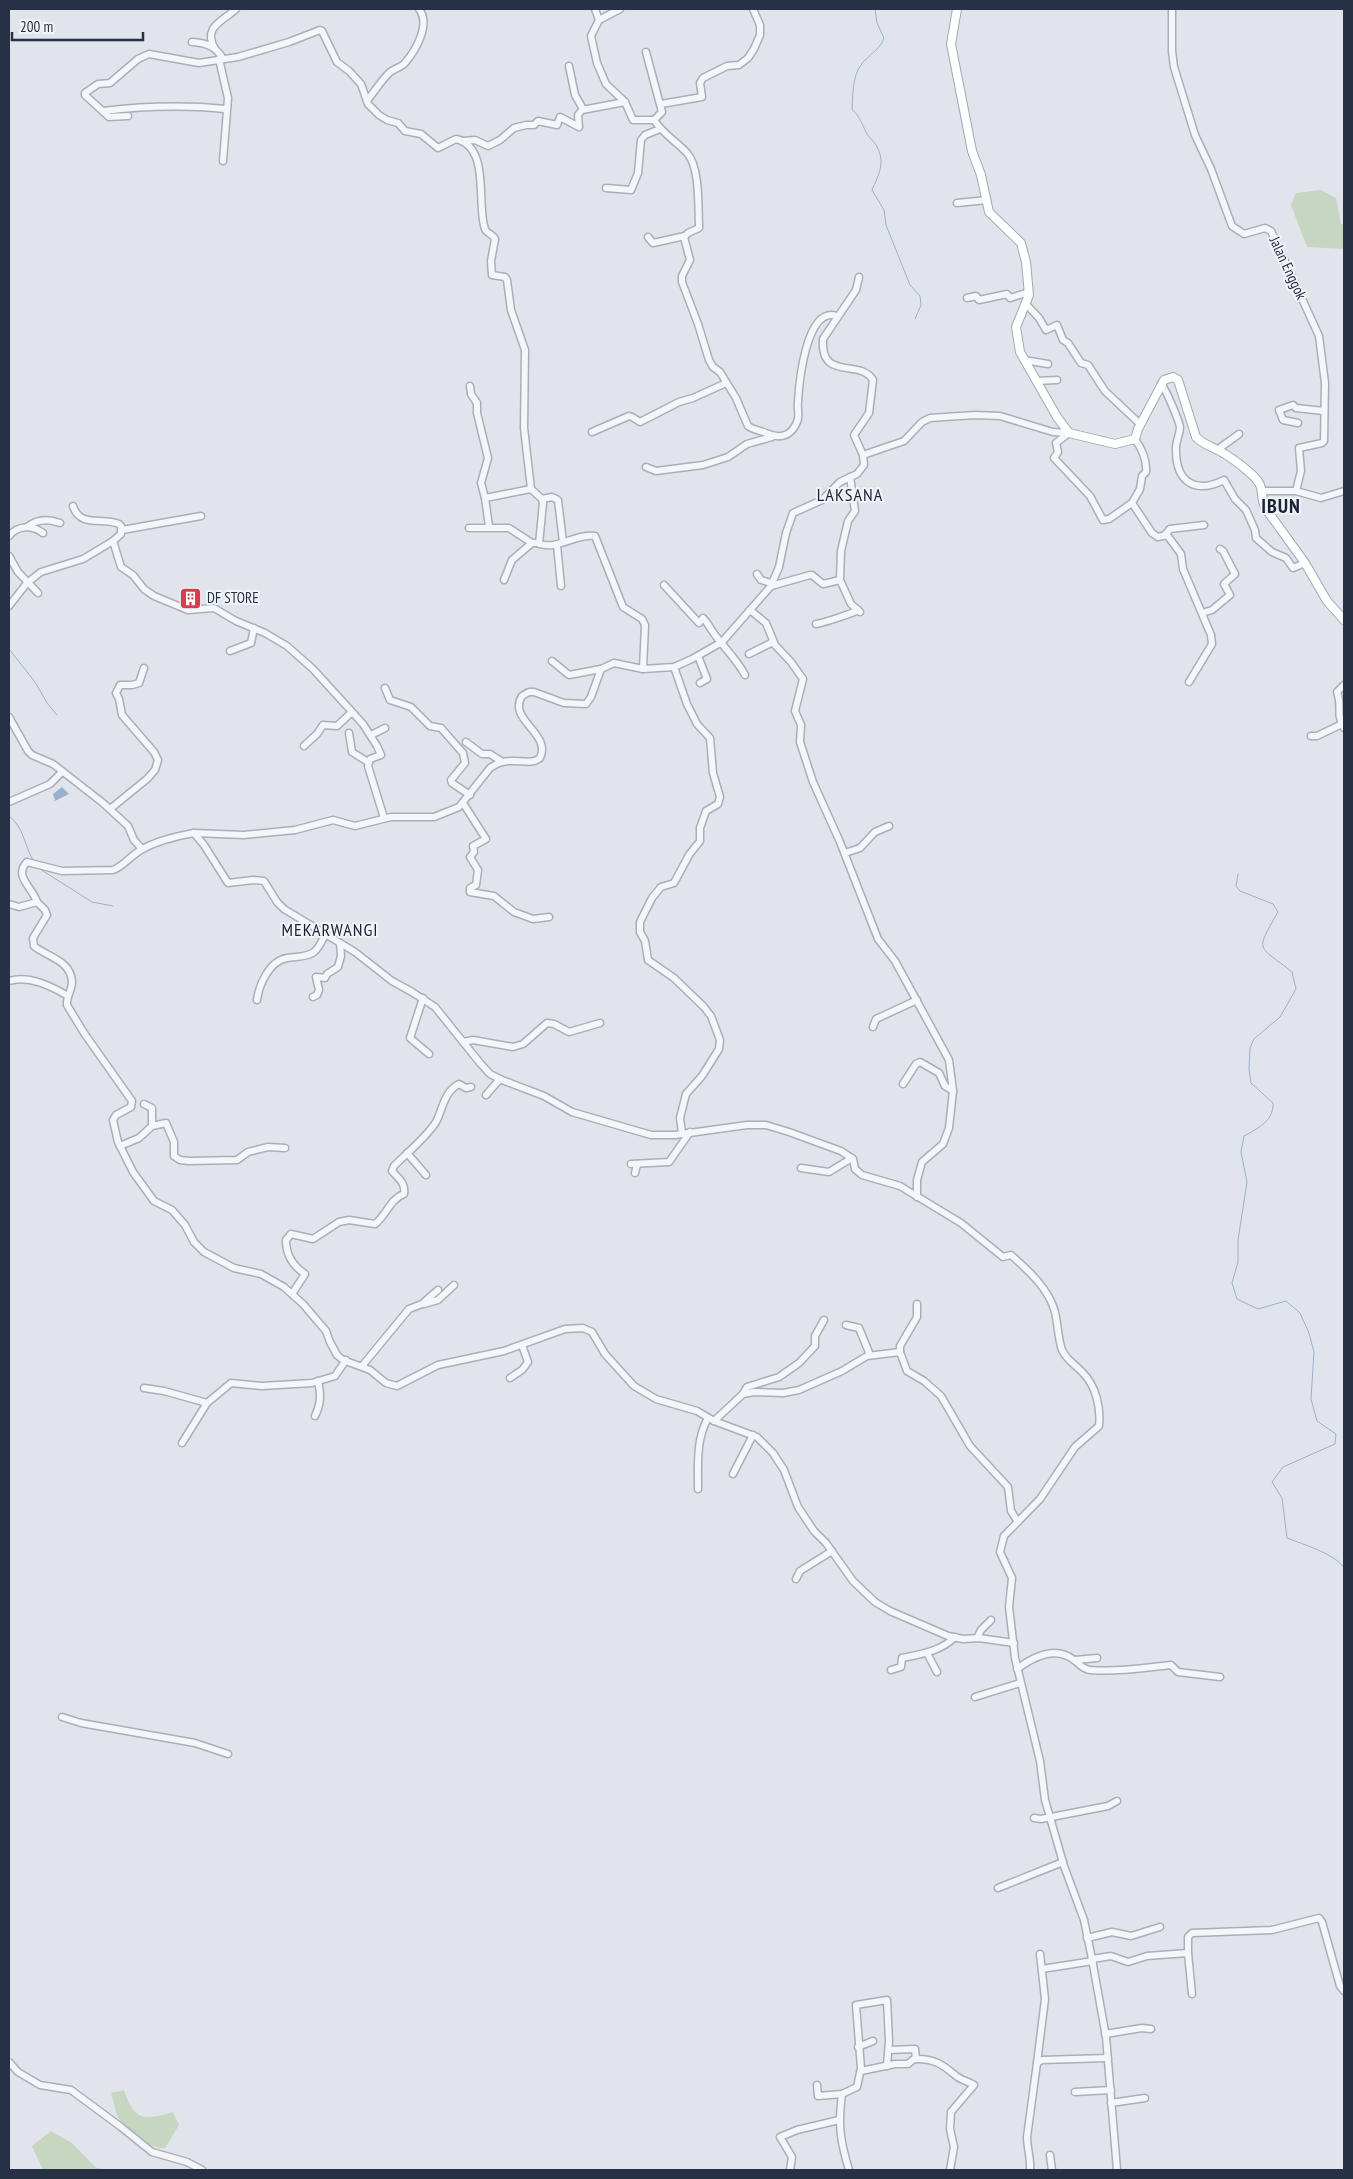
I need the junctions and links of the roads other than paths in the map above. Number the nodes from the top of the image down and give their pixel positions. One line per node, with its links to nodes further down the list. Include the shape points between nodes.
1 (236, 9): 10 (street, via 220,20 212,32 210,41)
2 (419, 9): 14 (street, via 424,18 422,32 412,52 404,64 388,74)
3 (595, 9): 8 (street)
4 (620, 9): 8 (street)
5 (753, 9): 16 (street, via 760,25 760,36 748,58 703,78 700,83 702,97)
6 (957, 9): 26 (main road, via 951,44 972,151)
7 (1172, 9): 42 (street, Jalan Enggok, via 1174,67 1195,136 1232,226 1244,234 1265,228 1271,231 1312,317 1321,346)
8 (599, 20): 15 (street, via 591,36 596,63 606,84)
9 (192, 42): 10 (street)
10 (215, 49): 12 (street)
11 (646, 52): 16 (street)
12 (221, 59): 14 (street, via 289,42 320,30 337,62 361,84); 17 (street, via 227,93); 19 (street, via 199,63 155,54 145,56 110,82 98,84 85,93)
13 (569, 66): 18 (street, via 575,94)
14 (367, 101): 23 (street, via 383,118 398,123 405,131 421,134 438,148 454,139)
15 (625, 102): 18 (street); 21 (street, via 633,120)
16 (661, 104): 21 (street, via 661,114)
17 (226, 109): 19 (street, via 141,106); 24 (street)
18 (583, 109): 23 (street, via 578,115 579,127 560,117 557,126 538,121 534,125 514,128 488,146 476,140)
19 (103, 111): 20 (street, via 110,118)
20 (128, 116)
21 (654, 120): 22 (street)
22 (660, 129): 25 (street, via 641,140 638,173 631,190); 28 (street, via 688,153 694,163 699,228)
23 (462, 140): 54 (street, via 474,153 480,172 485,230 495,239 492,274 507,280 511,310 525,350 524,428)
24 (223, 161)
25 (606, 188)
26 (987, 200): 27 (street); 31 (main road, via 992,216 1021,244)
27 (957, 204)
28 (685, 236): 29 (street, via 653,243); 39 (street, via 690,260 682,282 709,360)
29 (648, 237)
30 (858, 277): 34 (street, via 856,290)
31 (1029, 292): 32 (street, via 1010,298 1007,294 991,299); 33 (main road)
32 (967, 298)
33 (1025, 303): 35 (main road, via 1016,327); 44 (street, via 1046,330 1057,325 1063,340 1081,363 1088,364 1105,391)
34 (837, 316): 48 (street, via 824,317 816,324 805,353 797,422 785,435); 51 (street, via 823,339 826,358 836,365 868,374 873,380 869,413 854,435)
35 (1024, 360): 36 (street); 38 (main road)
36 (1048, 364)
37 (1057, 380): 38 (street)
38 (1036, 381): 46 (main road)
39 (726, 383): 45 (street, via 640,422 628,416); 48 (street, via 748,426)
40 (1161, 384): 44 (main road); 50 (main road, via 1170,377 1179,381 1196,437); 77 (street, via 1168,393 1180,425 1176,451 1183,478 1196,486 1216,486 1224,480 1246,510 1257,540 1286,558 1293,568)
41 (470, 386): 58 (street, via 477,403 488,458 480,484)
42 (1324, 411): 43 (street, via 1293,405 1279,410 1283,420); 56 (street, Jalan Enggok, via 1324,443 1299,448 1301,471)
43 (1298, 423)
44 (1140, 424): 49 (main road)
45 (592, 432)
46 (1069, 433): 49 (main road, via 1115,444); 51 (street, via 1053,432 994,415 930,418 904,441); 60 (street, via 1056,443 1058,452 1054,458 1090,496 1103,520)
47 (1238, 434): 50 (street)
48 (772, 437): 52 (street, via 747,444 728,457 703,465 656,471)
49 (1135, 439): 60 (street, via 1147,468)
50 (1217, 450): 55 (main road, via 1259,482)
51 (863, 455): 53 (street, via 860,471)
52 (646, 468)
53 (850, 478): 80 (street, via 855,511 848,521); 82 (street, via 840,482 822,500 791,515 783,556)
54 (531, 489): 58 (street); 59 (street)
55 (1262, 490): 56 (street); 77 (main road, via 1261,501)
56 (1296, 491): 57 (street, via 1321,498)
57 (1344, 491)
58 (485, 498): 64 (street)
59 (542, 499): 73 (street); 74 (street, via 552,497 558,500)
60 (1132, 503): 70 (street, via 1152,533 1158,537)
61 (73, 506): 68 (street, via 84,520 117,523)
62 (201, 516): 68 (street)
63 (60, 523): 66 (street, via 47,520)
64 (489, 526): 67 (street); 73 (street, via 509,528)
65 (1204, 526): 70 (street, via 1170,529)
66 (27, 527): 69 (street); 71 (street)
67 (469, 528)
68 (122, 530): 72 (street)
69 (43, 533)
70 (1165, 535): 88 (street, via 1181,554 1183,569)
71 (9, 536)
72 (113, 541): 81 (street, via 82,558 41,572); 91 (street, via 120,567 154,596 188,610 214,608)
73 (535, 544): 74 (street); 79 (street, via 512,560)
74 (560, 544): 84 (street); 101 (street, via 595,536 623,606 644,621)
75 (1220, 550): 88 (street, via 1235,574 1224,584 1230,595 1212,610)
76 (9, 556): 81 (street)
77 (1304, 563): 89 (main road, via 1327,601)
78 (757, 574): 82 (street, via 761,580)
79 (504, 580)
80 (840, 580): 82 (street, via 823,584 810,575); 90 (street, via 851,604 859,611)
81 (27, 583): 85 (street); 86 (street)
82 (771, 584): 87 (street)
83 (664, 585): 92 (street, via 698,623 704,618)
84 (561, 586)
85 (38, 593)
86 (9, 606)
87 (750, 610): 92 (street); 93 (street, via 766,623)
88 (1202, 613): 103 (street, via 1212,644)
89 (1344, 620)
90 (816, 624)
91 (254, 628): 94 (street, via 251,643); 107 (street, via 287,646)
92 (722, 642): 96 (street); 102 (street)
93 (773, 642): 95 (street); 128 (street, via 803,679 795,711 801,726 800,742 813,782)
94 (230, 651)
95 (749, 654)
96 (698, 656): 98 (street); 104 (street, via 707,679)
97 (552, 661): 100 (street, via 569,675)
98 (674, 667): 101 (street); 152 (street, via 697,724 710,738 713,773 720,799 706,811 700,828 700,842 690,852 674,883 661,887 650,901 640,929 648,960 674,978 704,1007 720,1040 719,1049 686,1094 680,1118)
99 (144, 668): 123 (street, via 139,683 120,685 116,693 122,715 158,760 147,779)
100 (601, 669): 101 (street, via 614,663); 117 (street, via 586,704 564,703 529,692 522,696 522,714 526,724 540,738 542,756 533,762)
101 (643, 669)
102 (745, 674)
103 (1189, 682)
104 (700, 684)
105 (1344, 685): 109 (street, via 1337,692 1338,715)
106 (385, 688): 120 (street, via 390,700 411,707 430,726 441,728 463,753 465,763 451,780)
107 (352, 712): 113 (street); 116 (street, via 337,726 322,725)
108 (9, 717): 110 (street)
109 (1343, 726): 114 (street)
110 (12, 727): 119 (street, via 32,755 53,764)
111 (385, 728): 113 (street)
112 (349, 733): 118 (street, via 352,752)
113 (371, 735): 118 (street, via 381,755)
114 (1311, 736)
115 (466, 742): 117 (street, via 482,754 490,754)
116 (304, 746)
117 (501, 761): 120 (street, via 490,768)
118 (368, 762): 124 (street)
119 (62, 772): 121 (street, via 50,784); 123 (street)
120 (470, 794): 122 (street)
121 (9, 802)
122 (463, 803): 124 (street, via 455,810 434,817); 131 (street, via 486,838 473,846 470,858 478,871 476,885 470,888 470,892 494,896 514,912 533,920)
123 (110, 809): 127 (street, via 128,826)
124 (384, 818): 126 (street, via 355,826 333,820 309,827 262,833)
125 (889, 826): 128 (street, via 875,832 860,848)
126 (194, 833): 127 (street); 132 (street, via 228,882 264,881 284,909)
127 (142, 849): 129 (street, via 113,870 62,871 30,861 22,869 22,875)
128 (845, 853): 139 (street, via 878,939 895,961)
129 (37, 902): 130 (street, via 19,907); 135 (street, via 47,915 32,941 68,970 72,982)
130 (9, 904)
131 (549, 917)
132 (325, 935): 133 (street); 138 (street, via 311,954 286,958 273,967 263,978)
133 (340, 943): 136 (street, via 338,967 325,978 316,977 319,990); 137 (street, via 392,981)
134 (9, 981): 135 (street, via 20,979 44,984)
135 (68, 996): 153 (street, via 67,1005 79,1026 132,1101 132,1106 112,1120)
136 (313, 996)
137 (423, 998): 142 (street, via 441,1013); 143 (street, via 410,1038)
138 (257, 1000)
139 (916, 1000): 141 (street, via 876,1019); 147 (street, via 946,1052)
140 (600, 1023): 142 (street, via 569,1032 547,1023 513,1048 474,1040)
141 (873, 1027)
142 (463, 1042): 144 (street, via 490,1074)
143 (429, 1054)
144 (500, 1078): 148 (street); 152 (street, via 589,1118 656,1136)
145 (903, 1084): 147 (street, via 920,1062 939,1073 945,1086)
146 (471, 1087): 155 (street, via 455,1086 443,1102 434,1125)
147 (953, 1091): 160 (street, via 945,1141 922,1162 916,1180)
148 (486, 1095)
149 (144, 1104): 150 (street, via 152,1108)
150 (152, 1126): 153 (street, via 139,1138); 154 (street, via 168,1124 174,1142 174,1156 184,1161 237,1160 248,1152 268,1147)
151 (690, 1132): 152 (street); 156 (street, via 766,1125 842,1151); 158 (street, via 670,1162 634,1164)
152 (682, 1133)
153 (120, 1146): 163 (street, via 154,1201 172,1210 204,1252 234,1268 261,1274)
154 (285, 1148)
155 (407, 1153): 159 (street); 163 (street, via 392,1171 402,1182 404,1194 388,1206 379,1222 349,1220 339,1222 313,1239 291,1234 286,1240 286,1251 297,1269 305,1274)
156 (852, 1158): 157 (street, via 829,1172); 160 (street, via 855,1169 862,1175 900,1186)
157 (801, 1168)
158 (635, 1173)
159 (426, 1175)
160 (917, 1197): 184 (street, via 967,1227 1003,1257 1012,1255 1032,1275 1053,1306 1063,1351 1093,1386 1099,1426 1075,1447 1044,1494)
161 (454, 1285): 164 (street, via 438,1300)
162 (438, 1290): 164 (street)
163 (292, 1294): 171 (street, via 326,1331 337,1355)
164 (422, 1304): 172 (street, via 409,1309)
165 (917, 1304): 169 (street, via 917,1317 900,1346)
166 (824, 1320): 176 (street, via 815,1336 815,1346 800,1362 778,1378 747,1387)
167 (846, 1325): 170 (street, via 859,1328)
168 (522, 1345): 172 (street, via 438,1365 397,1386 386,1383); 173 (street, via 528,1362); 179 (street, via 565,1329 583,1328 592,1332 605,1354 634,1386 656,1399 697,1411)
169 (900, 1352): 170 (street); 184 (street, via 907,1371 941,1396 970,1446 1008,1487 1011,1511)
170 (870, 1355): 176 (street, via 799,1390 783,1394)
171 (346, 1360): 172 (street); 174 (street, via 335,1376)
172 (362, 1366)
173 (510, 1378)
174 (318, 1382): 177 (street, via 262,1386 231,1383); 178 (street, via 321,1393)
175 (144, 1388): 177 (street)
176 (743, 1394): 179 (street)
177 (207, 1403): 181 (street)
178 (314, 1416)
179 (711, 1419): 180 (street); 183 (street, via 704,1428 699,1447)
180 (753, 1435): 182 (street); 185 (street, via 773,1453 784,1470 798,1507)
181 (182, 1443)
182 (733, 1474)
183 (698, 1488)
184 (1018, 1522): 190 (street, via 1004,1536 1000,1552 1012,1578 1009,1607)
185 (832, 1551): 186 (street, via 800,1571); 188 (street, via 874,1602 925,1627)
186 (796, 1579)
187 (991, 1620): 189 (street)
188 (956, 1637): 189 (street); 191 (street, via 946,1645)
189 (977, 1638): 190 (street)
190 (1014, 1643): 194 (street)
191 (927, 1652): 195 (street, via 902,1658 901,1667); 196 (street)
192 (1097, 1658): 193 (street)
193 (1075, 1660): 194 (street, via 1059,1653 1049,1653); 197 (street, via 1088,1669 1120,1671 1171,1664 1176,1672)
194 (1018, 1669): 198 (street)
195 (891, 1670)
196 (937, 1672)
197 (1220, 1677)
198 (1020, 1683): 199 (street); 203 (street, via 1029,1710)
199 (975, 1697)
200 (62, 1716): 201 (street, via 81,1723 195,1743)
201 (228, 1754)
202 (1117, 1801): 203 (street)
203 (1050, 1817): 204 (street); 205 (street)
204 (1034, 1818)
205 (1063, 1862): 206 (street); 208 (street, via 1084,1920)
206 (998, 1888)
207 (1160, 1927): 208 (street, via 1131,1936 1112,1932)
208 (1087, 1938): 211 (street)
209 (1188, 1953): 211 (street, via 1146,1956 1128,1962 1111,1956); 213 (street, via 1188,1937 1192,1933 1272,1930 1319,1918); 214 (street)
210 (1040, 1954): 212 (street)
211 (1092, 1960): 212 (street); 216 (street)
212 (1042, 1969): 223 (street, via 1045,1999)
213 (1344, 1991)
214 (1192, 1994)
215 (1151, 2029): 216 (street)
216 (1105, 2034): 220 (street)
217 (873, 2041): 218 (street)
218 (858, 2047): 219 (street, via 855,2006 886,2000); 225 (street)
219 (889, 2050): 221 (street, via 915,2049); 224 (street)
220 (1108, 2058): 223 (street, via 1042,2060); 227 (street)
221 (916, 2059): 224 (street, via 908,2064); 237 (street, via 927,2058 940,2063 974,2086 951,2112 950,2131 954,2147)
222 (9, 2062): 234 (street, via 18,2072 40,2085 64,2088 76,2094 152,2152)
223 (1037, 2063): 238 (street, via 1027,2137)
224 (886, 2066): 225 (street)
225 (861, 2071): 229 (street, via 858,2086)
226 (817, 2085): 229 (street, via 818,2096)
227 (1111, 2090): 228 (street); 231 (street)
228 (1075, 2092)
229 (842, 2094): 232 (street)
230 (1145, 2098): 231 (street)
231 (1111, 2103): 240 (street)
232 (839, 2120): 235 (street, via 780,2137 792,2158); 236 (street)
233 (1050, 2156): 239 (street)
234 (202, 2170)
235 (790, 2170)
236 (849, 2170)
237 (950, 2170)
238 (1030, 2170)
239 (1052, 2170)
240 (1118, 2170)

